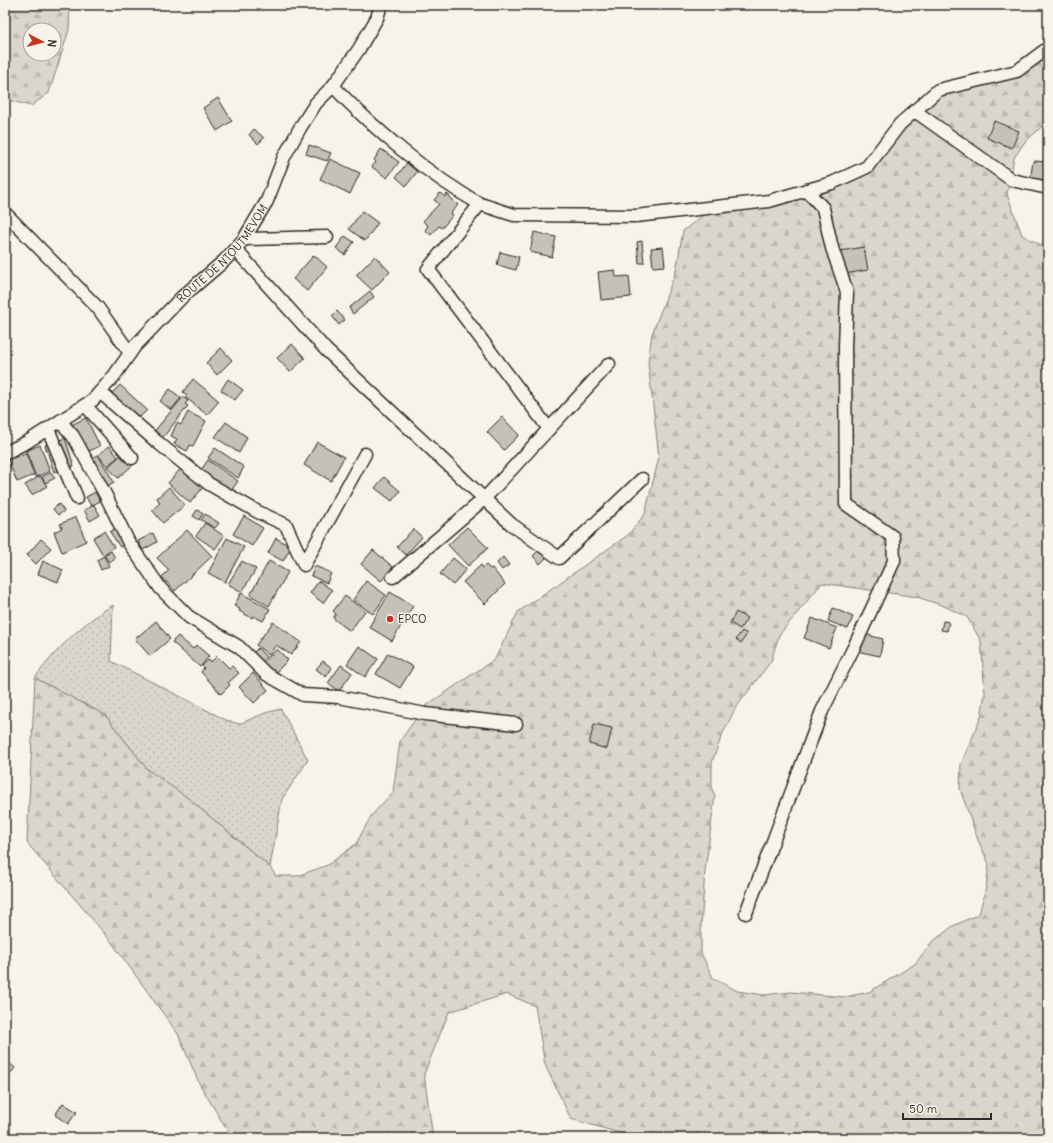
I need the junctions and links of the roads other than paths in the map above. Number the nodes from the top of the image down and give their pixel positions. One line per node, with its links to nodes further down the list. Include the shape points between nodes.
1 (381, 5): 3 (street, ROUTE DE NTOUTMEVOM, via 377,18 359,49)
2 (1048, 48): 4 (street, via 1017,71 938,90)
3 (333, 86): 7 (street, via 362,116 429,170); 10 (street, ROUTE DE NTOUTMEVOM, via 316,103 300,128 284,157 267,201)
4 (915, 111): 5 (street, via 1012,180); 6 (street, via 900,124 867,167 832,183)
5 (1048, 188)
6 (806, 190): 7 (street, via 769,201 636,216 514,215); 27 (street, via 823,208 832,248 847,292 846,504 893,537 894,561 822,711)
7 (480, 204): 18 (street, via 428,270)
8 (5, 213): 12 (street, via 98,308)
9 (327, 237): 10 (street)
10 (244, 239): 11 (street, ROUTE DE NTOUTMEVOM)
11 (235, 248): 12 (street, ROUTE DE NTOUTMEVOM, via 224,261 182,297); 24 (street, via 326,350)
12 (130, 353): 14 (street, ROUTE DE NTOUTMEVOM)
13 (609, 364): 18 (street)
14 (100, 392): 15 (street, ROUTE DE NTOUTMEVOM); 20 (street, via 209,484 286,525 304,565)
15 (85, 405): 16 (street, ROUTE DE NTOUTMEVOM); 21 (street)
16 (60, 421): 17 (street, ROUTE DE NTOUTMEVOM); 26 (street, via 73,436 129,543 161,589 190,617 239,646 266,674 302,695 339,697 426,714)
17 (48, 429): 19 (street, ROUTE DE NTOUTMEVOM); 23 (street)
18 (549, 429): 24 (street)
19 (5, 453)
20 (365, 454)
21 (132, 458)
22 (642, 479): 24 (street, via 559,558 511,524)
23 (77, 498)
24 (485, 498): 25 (street)
25 (393, 577)
26 (516, 724)
27 (746, 913)

